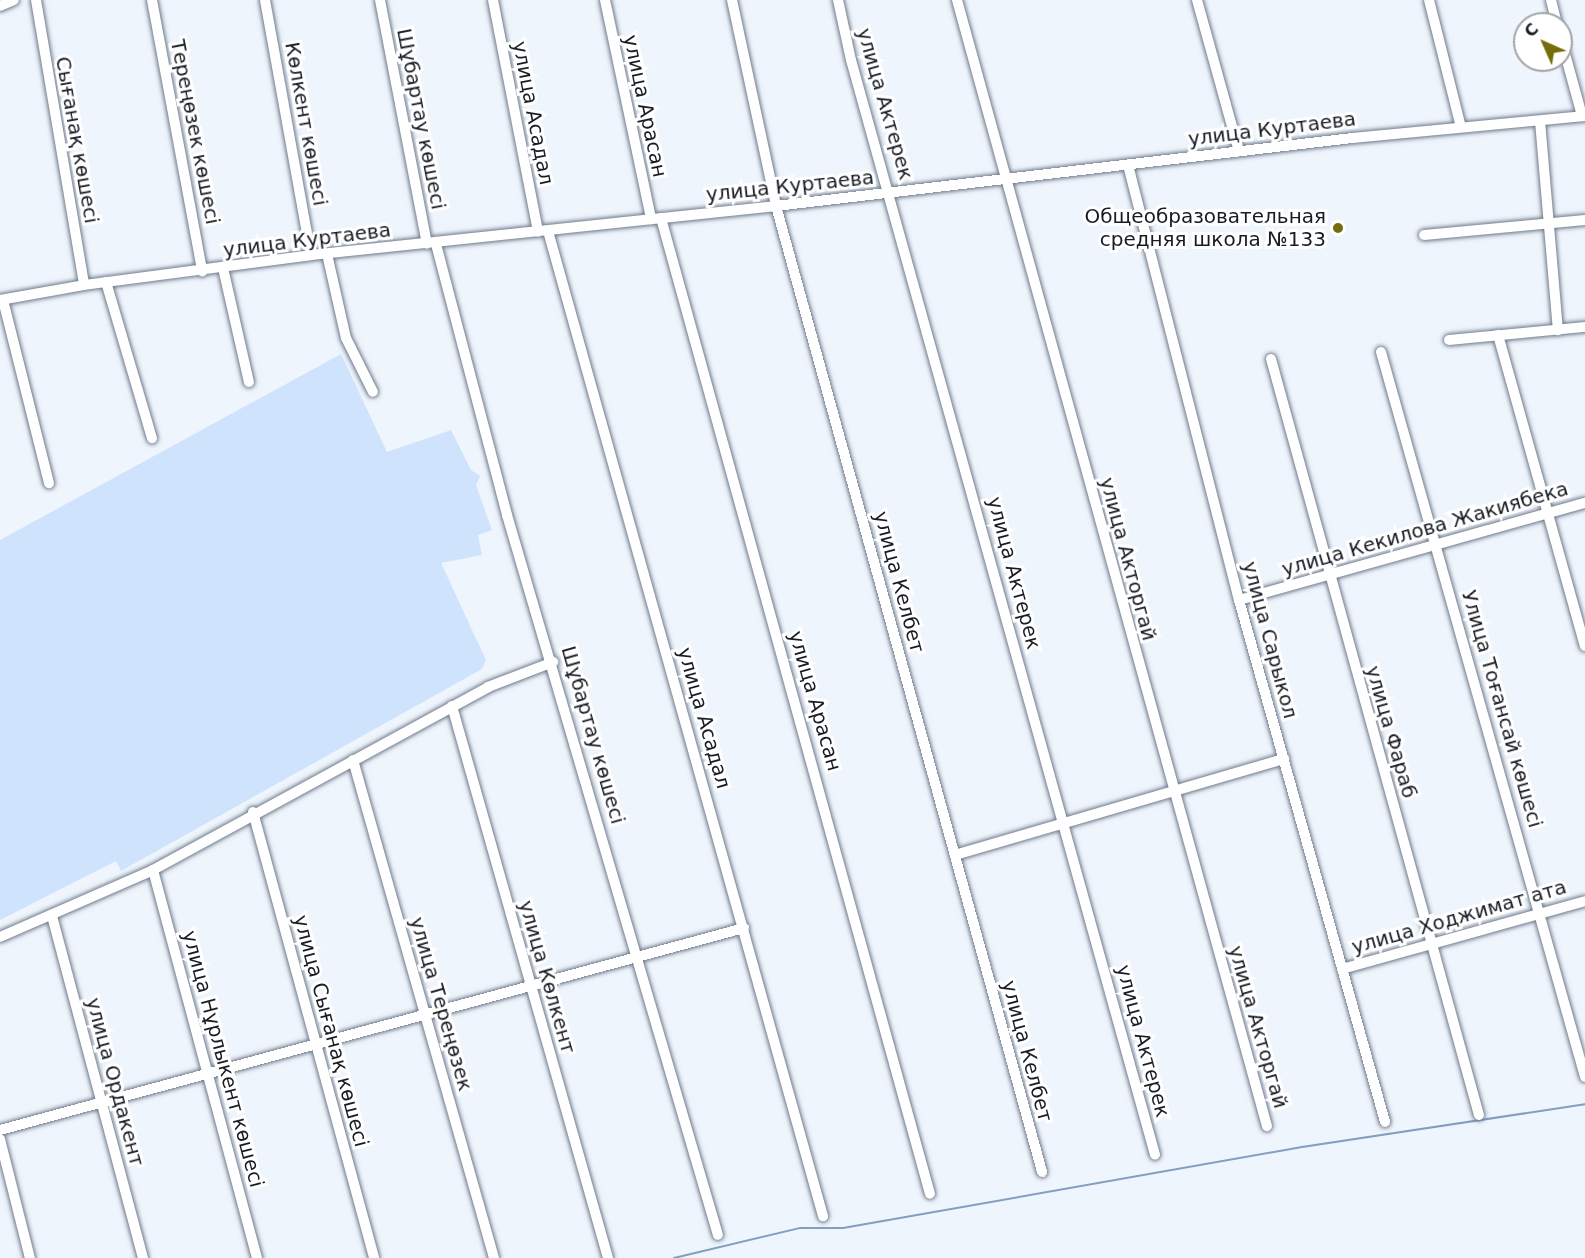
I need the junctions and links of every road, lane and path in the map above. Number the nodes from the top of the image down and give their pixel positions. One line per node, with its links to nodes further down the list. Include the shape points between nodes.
1 (14, 0): 13 (street)
2 (36, 0): 34 (street, Сығанақ көшесі)
3 (152, 0): 32 (street, Тереңөзек көшесі)
4 (265, 0): 30 (street, Көлкент көшесі)
5 (380, 0): 28 (street, Шұбартау көшесі)
6 (493, 0): 26 (street, улица Асадал)
7 (605, 0): 23 (street, улица Арасан)
8 (732, 0): 22 (street, улица Келбет)
9 (838, 0): 21 (street, улица Актерек, via 851,60)
10 (957, 0): 20 (street, улица Акторгай)
11 (1197, 0): 18 (street)
12 (1429, 0): 17 (street)
13 (0, 6)
14 (1570, 72): 15 (street)
15 (1583, 116): 16 (street, улица Куртаева)
16 (1539, 121): 17 (street, улица Куртаева); 25 (street)
17 (1461, 127): 18 (street, улица Куртаева)
18 (1239, 151): 19 (street, улица Куртаева)
19 (1128, 165): 20 (street, улица Куртаева); 50 (street, улица Сарыкол)
20 (1005, 180): 21 (street, улица Куртаева); 56 (street, улица Акторгай)
21 (891, 192): 22 (street, улица Куртаева); 58 (street, улица Актерек)
22 (777, 206): 23 (street, улица Куртаева); 59 (street, улица Келбет)
23 (656, 218): 26 (street, улица Куртаева); 82 (street, улица Арасан)
24 (1585, 220): 25 (street)
25 (1550, 223): 27 (street); 37 (street)
26 (543, 231): 28 (street, улица Куртаева); 64 (street, улица Асадал)
27 (1424, 235)
28 (431, 244): 29 (street, улица Куртаева); 52 (street, Шұбартау көшесі)
29 (327, 254): 30 (street, улица Куртаева); 43 (street, via 346,338)
30 (311, 255): 31 (street, улица Куртаева)
31 (223, 268): 32 (street, улица Куртаева); 42 (street)
32 (202, 271): 33 (street, улица Куртаева)
33 (106, 282): 34 (street, улица Куртаева); 44 (street)
34 (84, 285): 35 (street, улица Куртаева)
35 (1, 300): 45 (street)
36 (1585, 327): 37 (street)
37 (1558, 330): 38 (street)
38 (1498, 335): 39 (street); 47 (street)
39 (1449, 340)
40 (1381, 352): 48 (street, Улица Тоғансай көшесі)
41 (1271, 359): 49 (street, улица Фараб)
42 (249, 382)
43 (373, 392)
44 (152, 438)
45 (50, 483)
46 (1585, 502): 47 (street, улица Кекилова Жакиябека)
47 (1547, 513): 48 (street, улица Кекилова Жакиябека); 51 (street)
48 (1438, 545): 49 (street, улица Кекилова Жакиябека); 62 (street, Улица Тоғансай көшесі)
49 (1329, 576): 50 (street, улица Кекилова Жакиябека); 66 (street, улица Фараб)
50 (1239, 600): 54 (street, улица Сарыкол)
51 (1585, 646)
52 (553, 662): 53 (street); 67 (street, Шұбартау көшесі)
53 (452, 706): 55 (street); 69 (street, улица Көлкент)
54 (1284, 759): 56 (street); 68 (street, улица Сарыкол)
55 (353, 760): 57 (street); 70 (street, улица Тереңөзек)
56 (1172, 790): 58 (street); 77 (street, улица Акторгай)
57 (253, 812): 60 (street); 71 (street, улица Сығанақ көшесі)
58 (1065, 822): 59 (street); 80 (street, улица Актерек)
59 (955, 855): 81 (street, улица Келбет)
60 (153, 870): 63 (street); 72 (street, улица Нұрлыкент көшесі)
61 (1585, 901): 62 (street, улица Ходжимат ата)
62 (1540, 913): 66 (street, улица Ходжимат ата); 73 (street, Улица Тоғансай көшесі)
63 (52, 916): 65 (street); 74 (street, улица Ордакент)
64 (744, 928): 67 (street); 83 (street, улица Асадал)
65 (0, 937)
66 (1432, 944): 68 (street, улица Ходжимат ата); 75 (street, улица Фараб)
67 (639, 955): 69 (street); 84 (street, Шұбартау көшесі)
68 (1342, 969): 76 (street, улица Сарыкол)
69 (530, 984): 70 (street); 90 (street, улица Көлкент)
70 (424, 1012): 71 (street); 89 (street, улица Тереңөзек)
71 (315, 1042): 72 (street); 88 (street, улица Сығанақ көшесі)
72 (209, 1072): 74 (street); 87 (street, улица Нұрлыкент көшесі)
73 (1585, 1077)
74 (101, 1103): 78 (street); 86 (street, улица Ордакент)
75 (1479, 1114)
76 (1385, 1122)
77 (1267, 1126)
78 (0, 1130)
79 (0, 1139): 85 (street)
80 (1155, 1155)
81 (1042, 1172)
82 (930, 1194)
83 (823, 1216)
84 (718, 1235)
85 (30, 1258)
86 (143, 1258)
87 (257, 1258)
88 (374, 1258)
89 (494, 1258)
90 (608, 1258)

